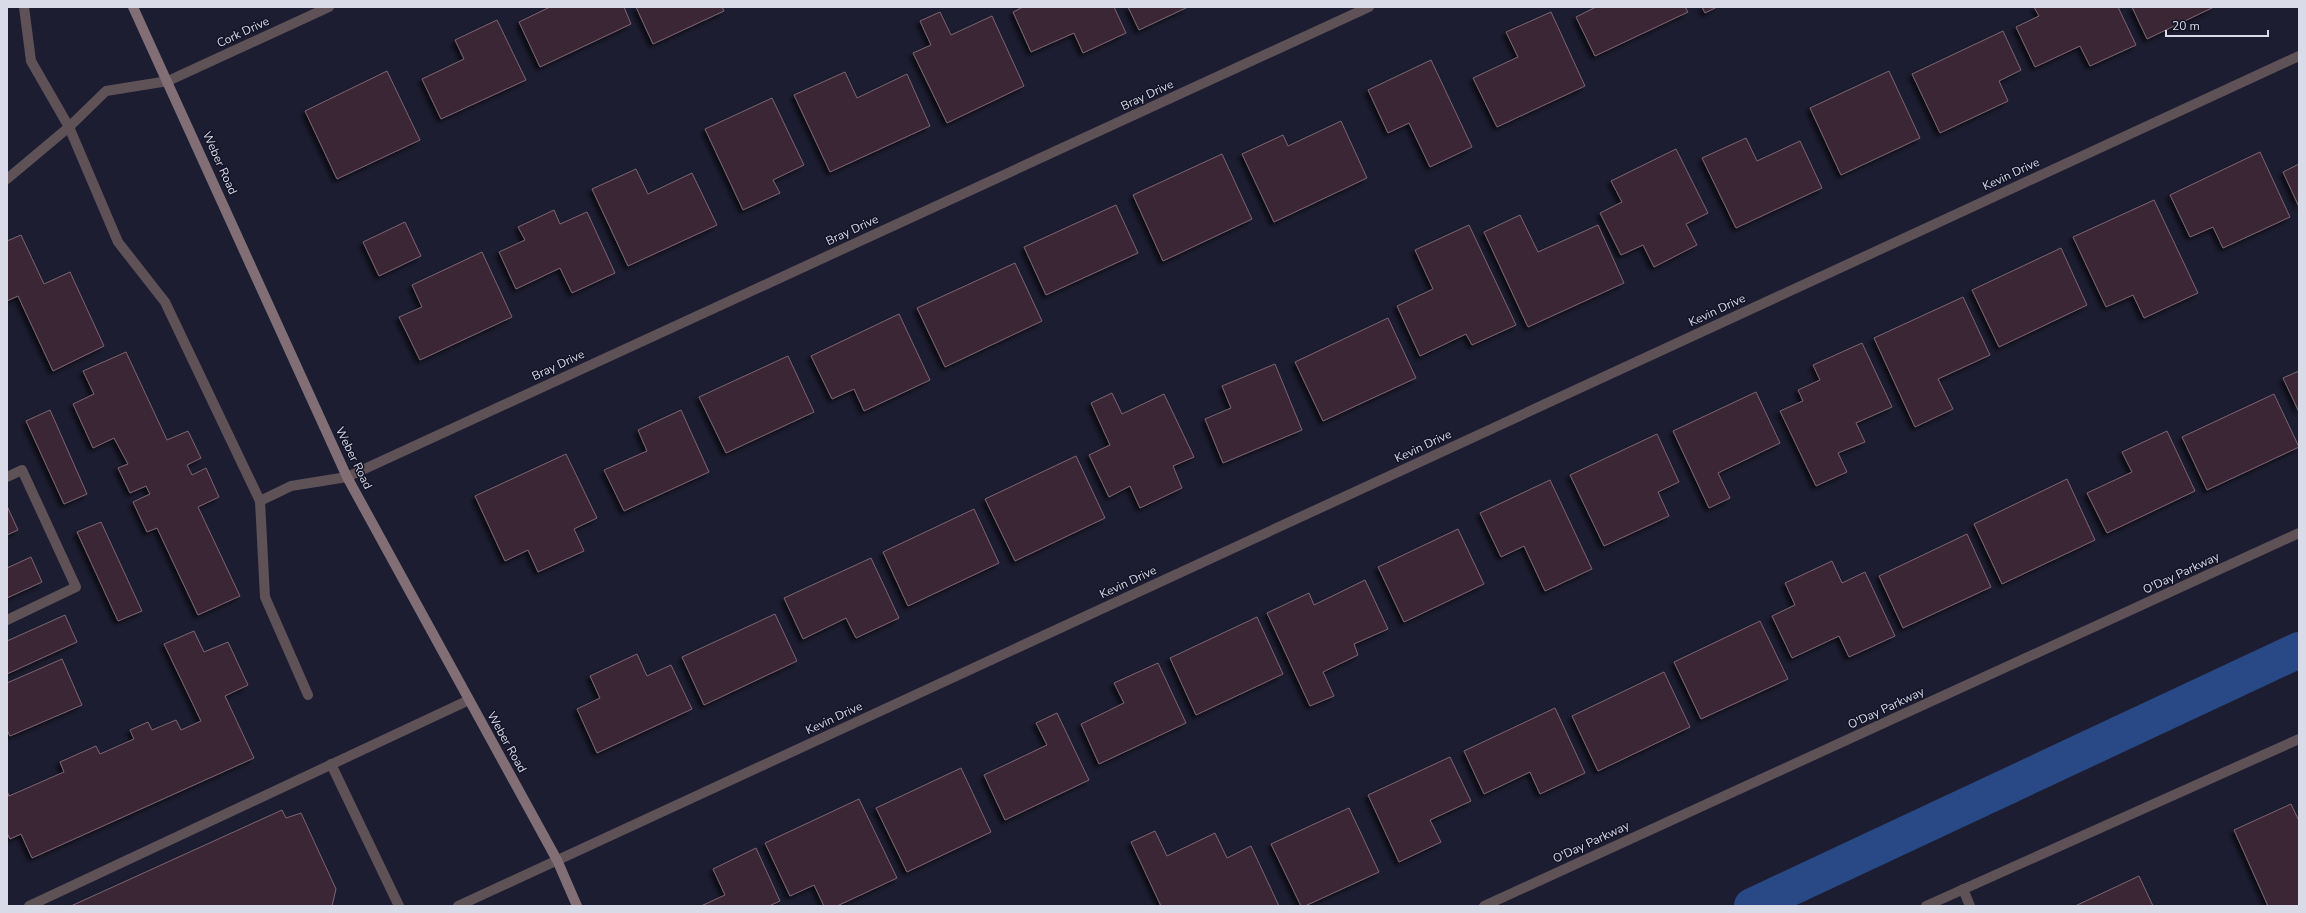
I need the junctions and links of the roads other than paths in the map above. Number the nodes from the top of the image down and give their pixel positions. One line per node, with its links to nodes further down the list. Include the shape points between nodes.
1 (24, 7): 7 (street, via 31,60)
2 (133, 7): 6 (main road, Weber Road)
3 (329, 7): 6 (street, Cork Drive)
4 (1369, 7): 10 (street, Bray Drive)
5 (2299, 56): 18 (street, Kevin Drive)
6 (168, 81): 7 (street, Cork Drive, via 106,91); 10 (main road, Weber Road)
7 (69, 127): 8 (street, Cork Drive); 11 (street, via 118,242 165,302)
8 (7, 179)
9 (7, 477): 13 (street, via 22,470 76,587)
10 (347, 477): 11 (street, Bray Drive, via 291,486); 15 (main road, Weber Road)
11 (260, 502): 14 (street, via 265,597)
12 (2299, 533): 24 (street, O'Day Parkway)
13 (7, 620)
14 (308, 695)
15 (469, 700): 17 (street); 18 (main road, Weber Road)
16 (2299, 739): 19 (street)
17 (331, 764): 20 (street); 21 (street)
18 (557, 860): 22 (street, Kevin Drive); 23 (main road, Weber Road)
19 (1963, 889): 25 (street); 26 (street)
20 (29, 906)
21 (399, 906)
22 (458, 906)
23 (577, 906)
24 (1484, 906)
25 (1926, 906)
26 (1970, 906)

